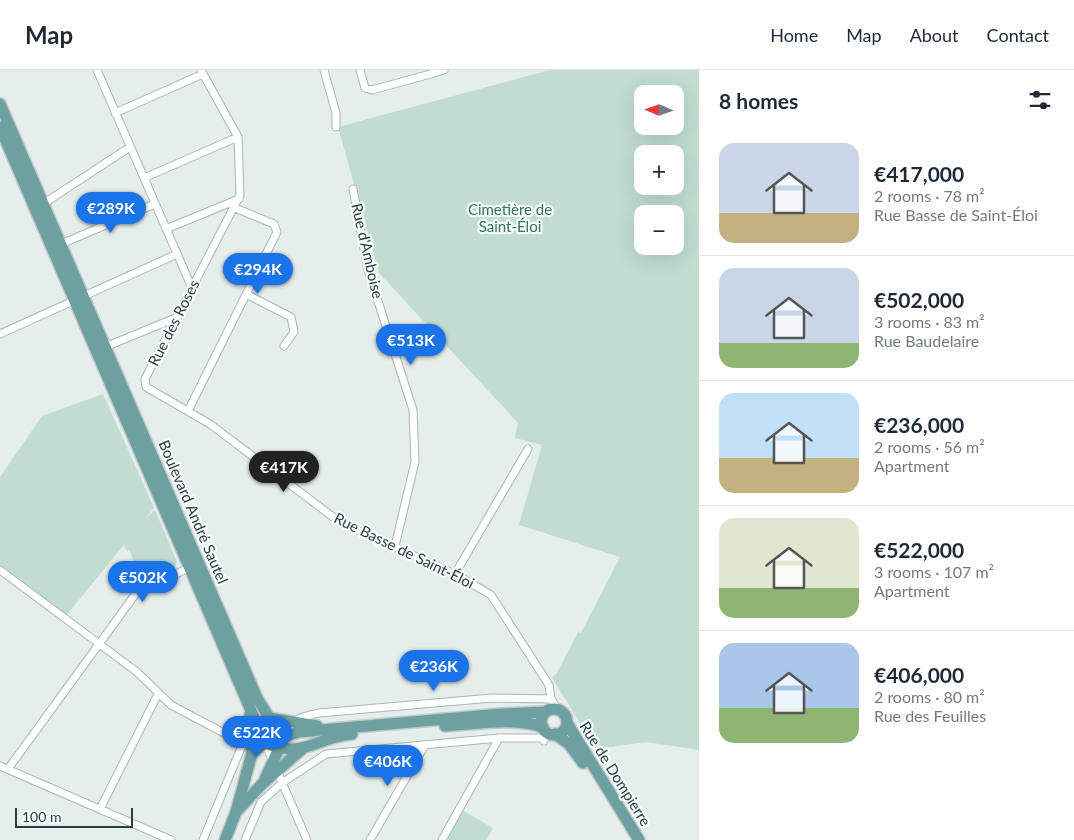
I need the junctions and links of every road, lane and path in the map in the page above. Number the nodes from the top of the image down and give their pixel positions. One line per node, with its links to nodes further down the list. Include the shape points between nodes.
1 (97, 70): 8 (street)
2 (324, 70): 10 (street, via 336,112)
3 (360, 70): 5 (street, via 368,90)
4 (444, 70): 5 (street)
5 (434, 71)
6 (202, 72): 8 (street); 11 (street, Rue des Roses)
7 (0, 104): 16 (main road, Boulevard André Sautel)
8 (115, 113): 12 (street)
9 (0, 127): 24 (main road, Boulevard André Sautel)
10 (336, 127)
11 (238, 137): 13 (street); 15 (street, Rue des Roses)
12 (130, 148): 13 (street); 16 (street)
13 (144, 178): 17 (street)
14 (352, 189): 32 (street, Rue d'Amboise, via 368,270 413,410 415,462)
15 (239, 199): 18 (street, Rue des Roses); 19 (street)
16 (43, 204): 20 (main road, Boulevard André Sautel)
17 (155, 204): 19 (street); 20 (street)
18 (235, 208): 22 (street, Rue des Roses); 23 (street, via 277,228)
19 (166, 229): 21 (street)
20 (61, 244): 24 (main road, Boulevard André Sautel)
21 (177, 254): 22 (street); 24 (street)
22 (192, 288): 25 (street, Rue des Roses)
23 (246, 294): 27 (street, via 291,316 294,332); 30 (street)
24 (80, 299): 26 (street); 28 (main road, Boulevard André Sautel); 33 (main road, Boulevard André Sautel)
25 (178, 317): 28 (street); 29 (street, Rue des Roses)
26 (0, 334)
27 (284, 346)
28 (105, 347): 40 (main road, Boulevard André Sautel, via 257,698)
29 (145, 385): 30 (street, Rue Basse de Saint-Éloi)
30 (188, 411): 32 (street, Rue Basse de Saint-Éloi, via 232,440 341,523)
31 (528, 449): 35 (street)
32 (396, 546): 35 (street, Rue Basse de Saint-Éloi)
33 (191, 567): 36 (street, via 137,592); 38 (main road, Boulevard André Sautel)
34 (0, 570): 36 (street)
35 (454, 574): 39 (street, Rue Basse de Saint-Éloi, via 491,595 549,686)
36 (99, 644): 37 (street, via 144,678); 54 (street)
37 (158, 694): 56 (street); 59 (street, via 171,706 239,742 241,748)
38 (250, 705): 48 (main road, Boulevard André Sautel); 52 (main road)
39 (550, 708): 41 (street, via 492,698 319,713); 42 (main road, via 564,714); 43 (main road, via 542,720); 44 (main road)
40 (269, 718): 41 (main road); 49 (main road, Boulevard André Sautel)
41 (292, 722): 44 (main road); 49 (street)
42 (567, 723): 45 (main road, via 562,732); 66 (main road, Rue de Dompierre)
43 (543, 727): 45 (main road, via 548,733); 51 (main road, via 512,722 349,734)
44 (330, 729): 49 (main road, via 299,732)
45 (555, 734): 65 (main road, Rue de Dompierre, via 576,752)
46 (499, 738): 47 (street, via 541,738); 50 (street); 64 (street)
47 (544, 742)
48 (265, 743): 49 (main road); 52 (main road); 55 (street)
49 (281, 743): 51 (main road); 55 (main road)
50 (425, 745): 55 (street, via 326,754); 63 (street)
51 (302, 749): 55 (main road)
52 (252, 753): 57 (main road)
53 (0, 766): 54 (street)
54 (8, 769): 56 (street)
55 (277, 774): 57 (main road, via 262,784); 61 (street); 62 (street)
56 (100, 808): 58 (street)
57 (236, 812): 60 (main road)
58 (171, 840)
59 (203, 840)
60 (225, 840)
61 (245, 840)
62 (307, 840)
63 (370, 840)
64 (442, 840)
65 (632, 840)
66 (639, 840)

